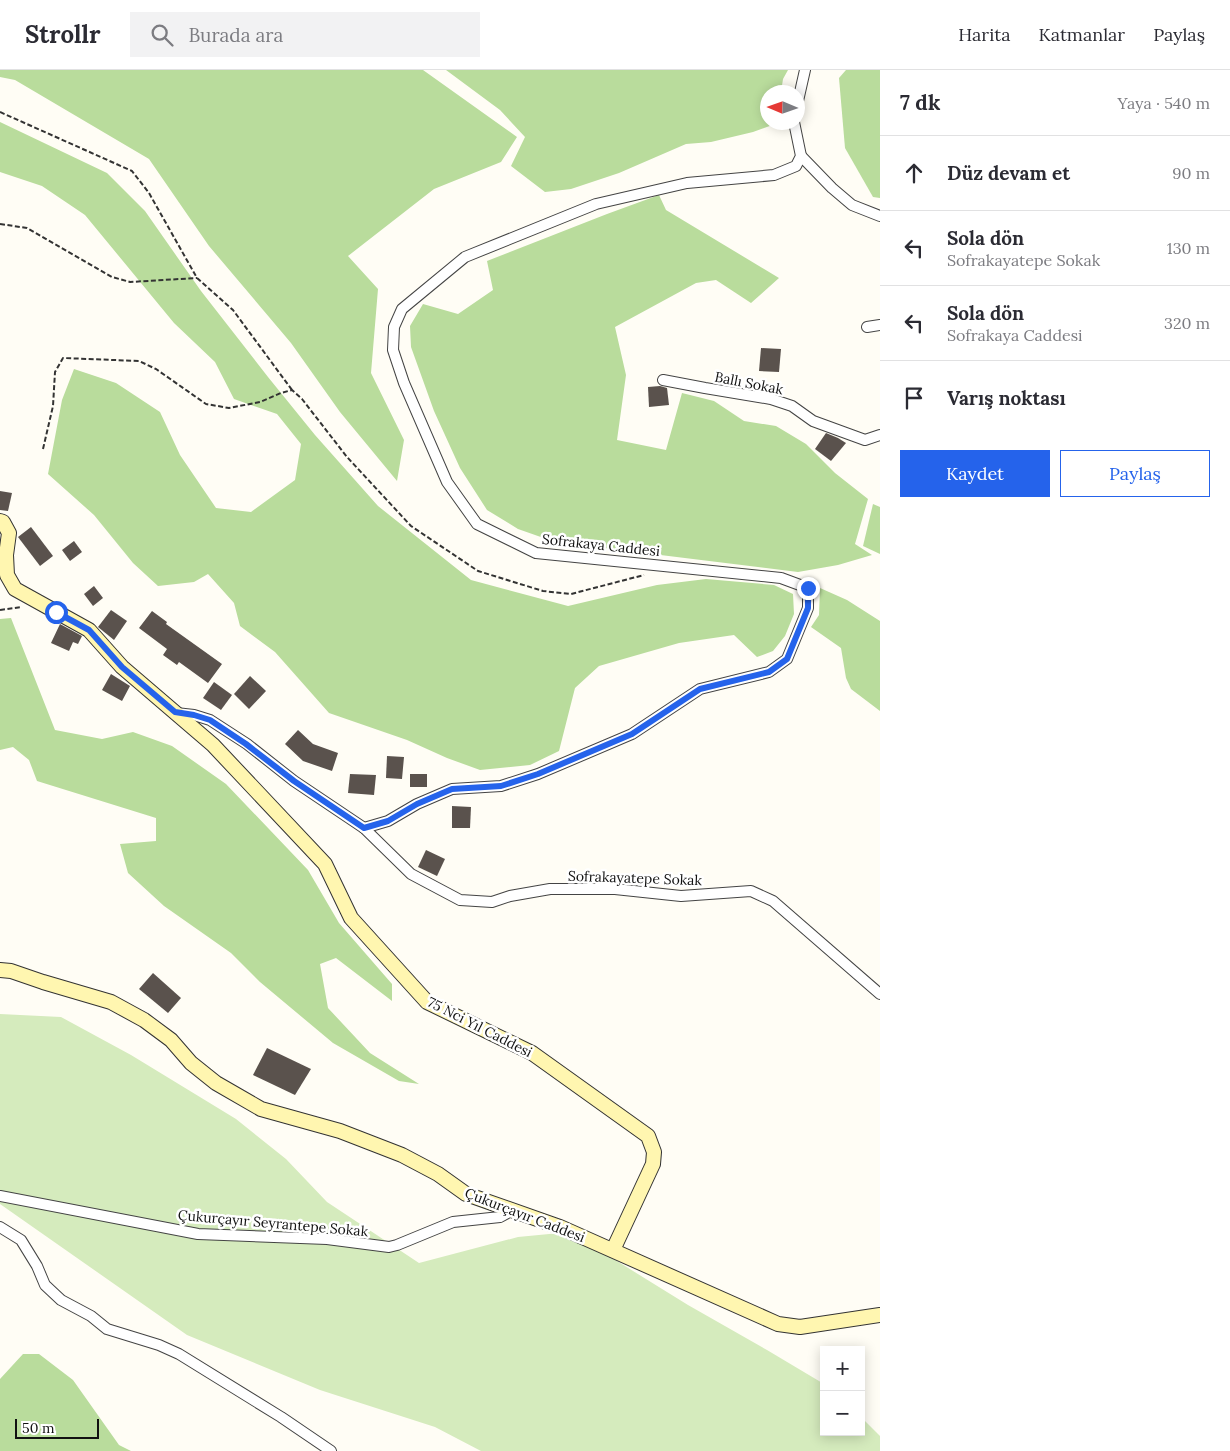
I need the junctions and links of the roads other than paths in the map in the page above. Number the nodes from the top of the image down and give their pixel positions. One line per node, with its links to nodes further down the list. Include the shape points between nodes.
1 (805, 70): 2 (street)
2 (802, 85)
3 (796, 130): 4 (street)
4 (801, 156): 5 (street, via 852,204); 12 (street, Sofrakaya Caddesi, via 796,166 774,175 687,183 596,204 465,257 402,309 394,327 393,350 447,482 477,524 536,553 781,578 808,588 808,608 787,659 769,672 700,689 632,734 538,774 501,786 452,789 388,821)
5 (880, 216)
6 (880, 325): 7 (street)
7 (867, 327)
8 (663, 380): 9 (street, Ballı Sokak, via 771,399 792,406 813,421 865,440)
9 (880, 435)
10 (0, 521): 11 (street, 75 Nci Yıl Caddesi, via 9,533 7,575 15,589 89,630 122,667)
11 (175, 712): 12 (street, Sofrakayatepe Sokak, via 210,720); 18 (street, 75 Nci Yıl Caddesi, via 213,745 325,864 351,918 427,1002 532,1052 648,1136 654,1152 653,1164)
12 (364, 828): 14 (street, Sofrakayatepe Sokak, via 411,874 460,900 492,902 550,889 615,889 681,896 751,892 773,901)
13 (0, 970): 16 (street, Çukurçayır Caddesi, via 111,1002 144,1020 170,1040 216,1083 261,1109 340,1131 402,1155 438,1174 466,1194)
14 (880, 994)
15 (0, 1196): 16 (street, Çukurçayır Seyrantepe Sokak, via 198,1234 327,1239 389,1247 453,1222 500,1217)
16 (511, 1211): 18 (street, Çukurçayır Caddesi, via 560,1227)
17 (0, 1227): 20 (street, via 21,1240 45,1285 61,1300 107,1329 159,1344 179,1354)
18 (612, 1250): 19 (street, Çukurçayır Caddesi, via 778,1324 800,1327)
19 (880, 1315)
20 (331, 1451)

